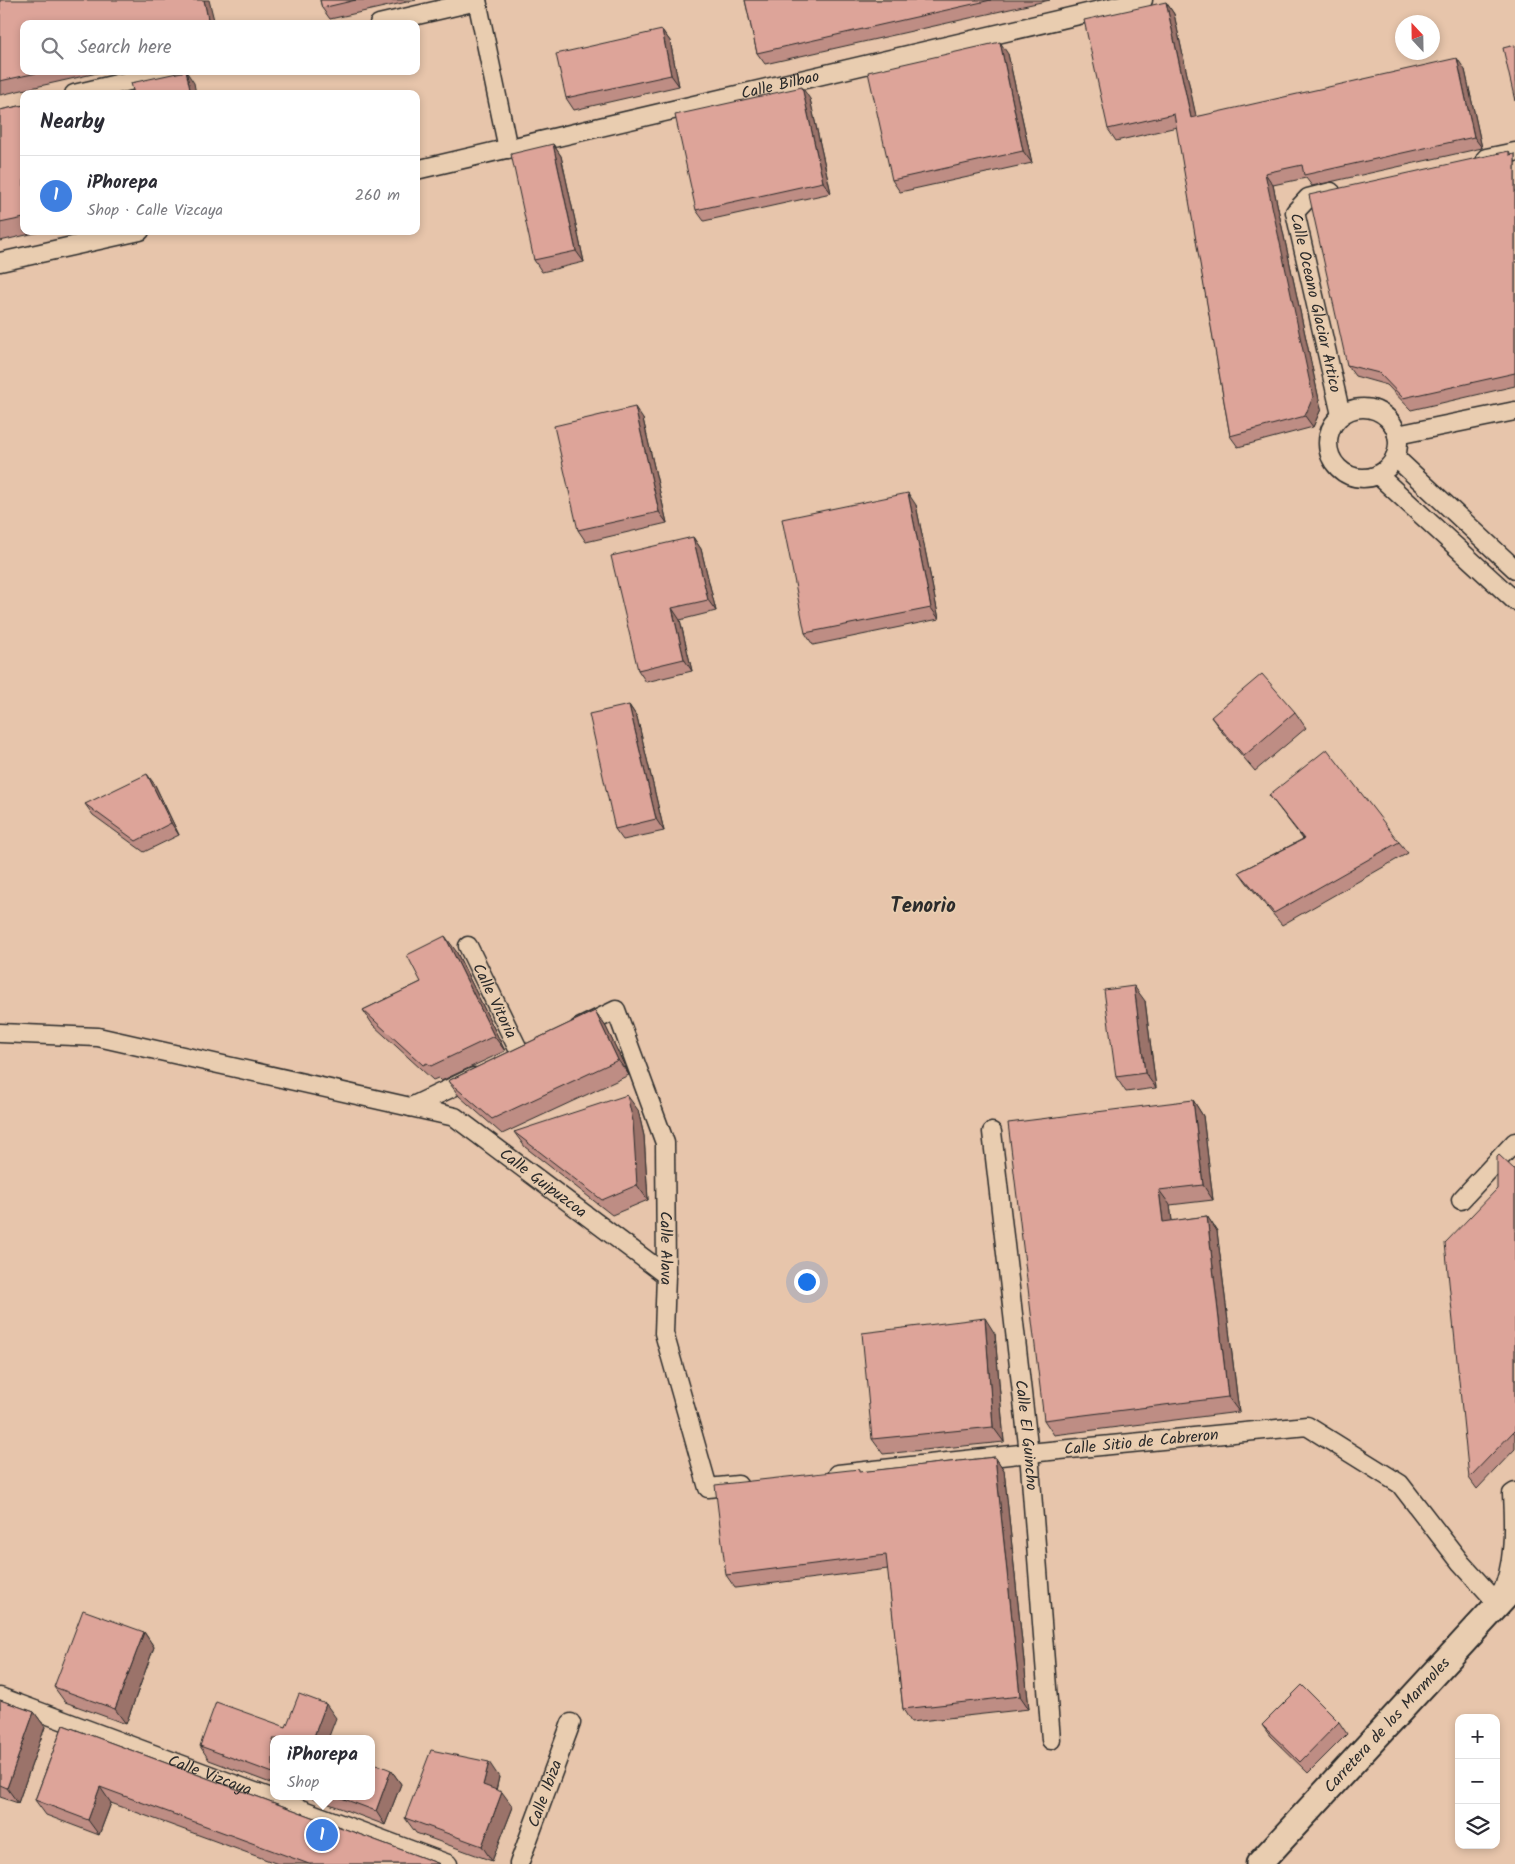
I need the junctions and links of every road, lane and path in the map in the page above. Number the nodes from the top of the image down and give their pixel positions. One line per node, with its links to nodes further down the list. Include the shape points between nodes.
1 (1143, 0): 6 (street, Calle Bilbao)
2 (477, 1): 3 (street); 6 (street)
3 (396, 20)
4 (155, 75): 5 (street)
5 (91, 90)
6 (508, 149): 9 (street, Calle Bilbao)
7 (1515, 152): 8 (street)
8 (1468, 162)
9 (420, 169)
10 (1345, 189): 14 (street, Calle Oceano Glaciar Artico, via 1308,198 1295,212)
11 (122, 235): 12 (street)
12 (0, 262)
13 (1515, 411): 15 (street)
14 (1341, 415): 15 (street, via 1354,409 1368,408 1381,413); 17 (street, via 1332,425 1328,437 1332,462 1352,477)
15 (1397, 436): 16 (street)
16 (1395, 457): 17 (street); 18 (street)
17 (1378, 475): 19 (street)
18 (1515, 570)
19 (1515, 601)
20 (468, 946): 24 (street, Calle Vitoria)
21 (0, 1033): 27 (street, Calle Guipuzcoa, via 98,1037)
22 (564, 1035): 31 (street, Calle Alava, via 616,1010 665,1143)
23 (538, 1047): 24 (street)
24 (521, 1055): 25 (street)
25 (504, 1063)
26 (487, 1071): 27 (street)
27 (411, 1107): 31 (street, Calle Guipuzcoa, via 455,1117)
28 (992, 1132): 32 (street, Calle El Guincho)
29 (1515, 1142): 30 (street)
30 (1461, 1200)
31 (666, 1275): 34 (street, Calle Alava, via 664,1333 708,1488)
32 (1029, 1453): 33 (street, Calle Sitio de Cabreron); 37 (street, Calle Sitio de Cabreron, via 1307,1426 1400,1484 1460,1563 1492,1597); 40 (street, Calle El Guincho)
33 (824, 1475)
34 (756, 1483)
35 (1515, 1492): 37 (street, via 1512,1494 1515,1548 1506,1586)
36 (1515, 1586): 37 (main road, Carretera de los Marmoles)
37 (1492, 1612): 45 (main road, Carretera de los Marmoles)
38 (0, 1697): 41 (street, Calle Vizcaya)
39 (571, 1723): 44 (street, Calle Ibiza)
40 (1051, 1740)
41 (270, 1798)
42 (276, 1800): 43 (street, Calle Vizcaya)
43 (448, 1864)
44 (519, 1864)
45 (1259, 1864)

